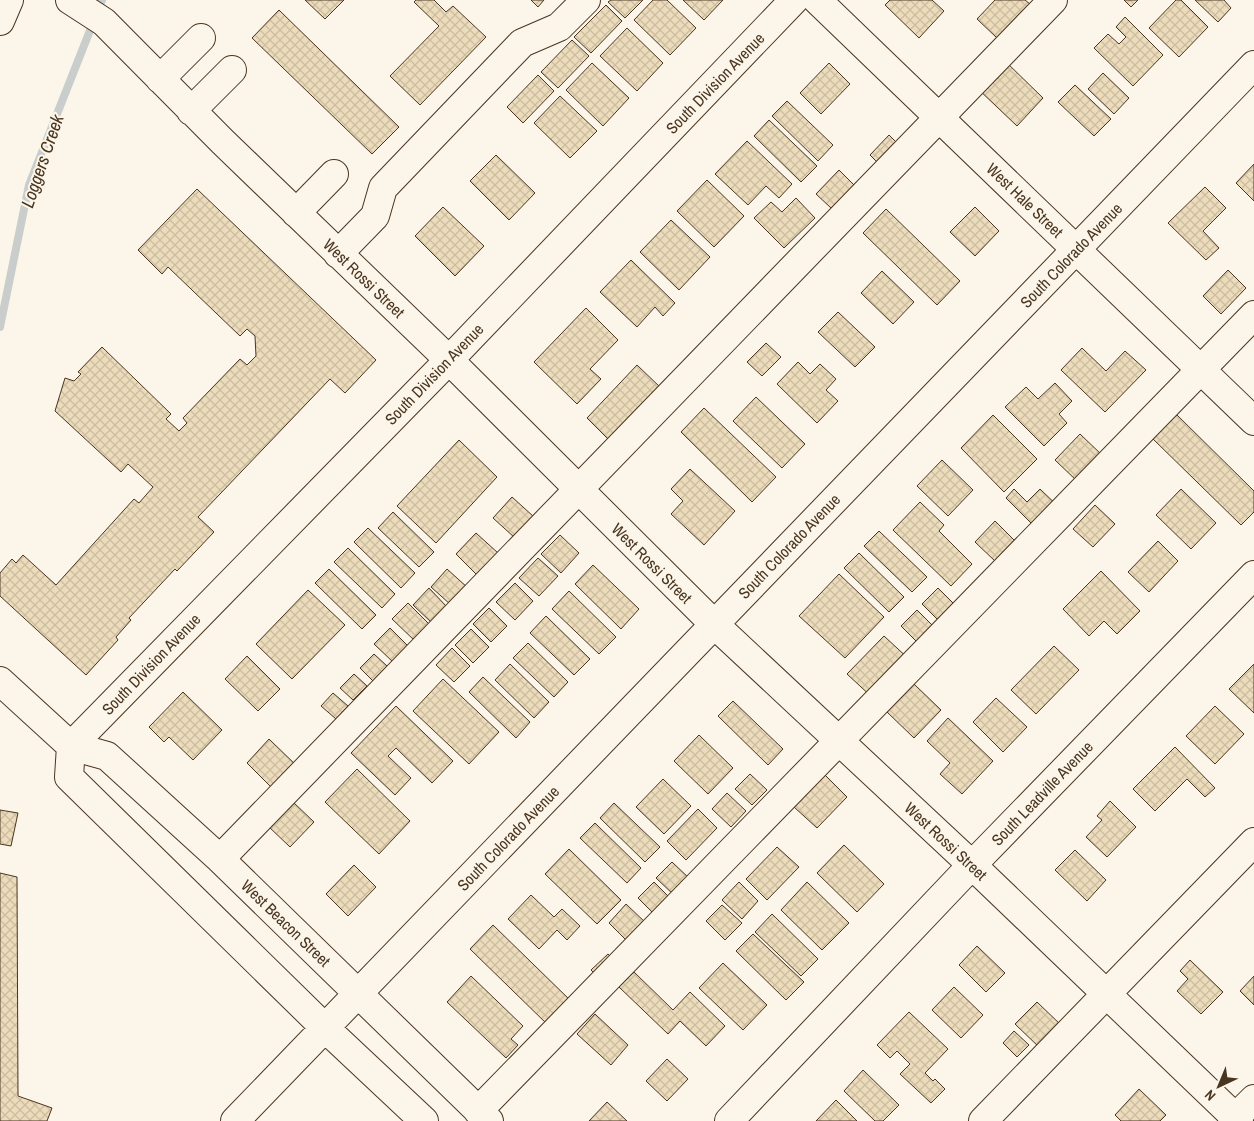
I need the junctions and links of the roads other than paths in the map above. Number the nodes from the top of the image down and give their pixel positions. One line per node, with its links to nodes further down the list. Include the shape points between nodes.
1 (9, 0): 7 (street)
2 (70, 0): 11 (street, West Rossi Street, via 104,22)
3 (586, 0): 17 (street, via 559,27 522,43 382,188 375,216)
4 (794, 0): 19 (street, South Division Avenue)
5 (817, 0): 13 (street, West Hale Street)
6 (1053, 0): 13 (street)
7 (0, 22)
8 (201, 38): 11 (street)
9 (1254, 65): 16 (street, South Colorado Avenue)
10 (232, 70): 12 (street)
11 (160, 79): 12 (street, West Rossi Street)
12 (191, 110): 15 (street, West Rossi Street)
13 (939, 118): 16 (street, West Hale Street); 22 (street)
14 (334, 174): 15 (street)
15 (296, 213): 17 (street, West Rossi Street)
16 (1076, 249): 20 (street, West Hale Street); 24 (street, South Colorado Avenue)
17 (338, 254): 19 (street, West Rossi Street)
18 (1254, 315): 20 (street)
19 (449, 360): 22 (street, West Rossi Street); 27 (street, South Division Avenue)
20 (1201, 370): 21 (street, West Hale Street); 26 (street)
21 (1254, 421)
22 (578, 490): 24 (street, West Rossi Street); 29 (street)
23 (1254, 575): 30 (street, South Leadville Avenue)
24 (714, 624): 26 (street, West Rossi Street); 31 (street, South Colorado Avenue)
25 (0, 681): 27 (street, West Beacon Street)
26 (839, 741): 30 (street, West Rossi Street); 35 (street)
27 (71, 746): 29 (street, West Beacon Street, via 107,756); 33 (street, via 69,777)
28 (1254, 842): 32 (street)
29 (220, 859): 31 (street, West Beacon Street)
30 (972, 865): 32 (street, West Rossi Street); 39 (street, South Leadville Avenue)
31 (358, 993): 33 (street, South Colorado Avenue); 35 (street, West Beacon Street)
32 (1107, 994): 36 (street, West Rossi Street); 40 (street)
33 (325, 1028): 37 (street, South Colorado Avenue); 38 (street)
34 (1254, 1098): 36 (street)
35 (483, 1116)
36 (1235, 1120)
37 (235, 1121)
38 (424, 1121)
39 (729, 1121)
40 (983, 1121)

